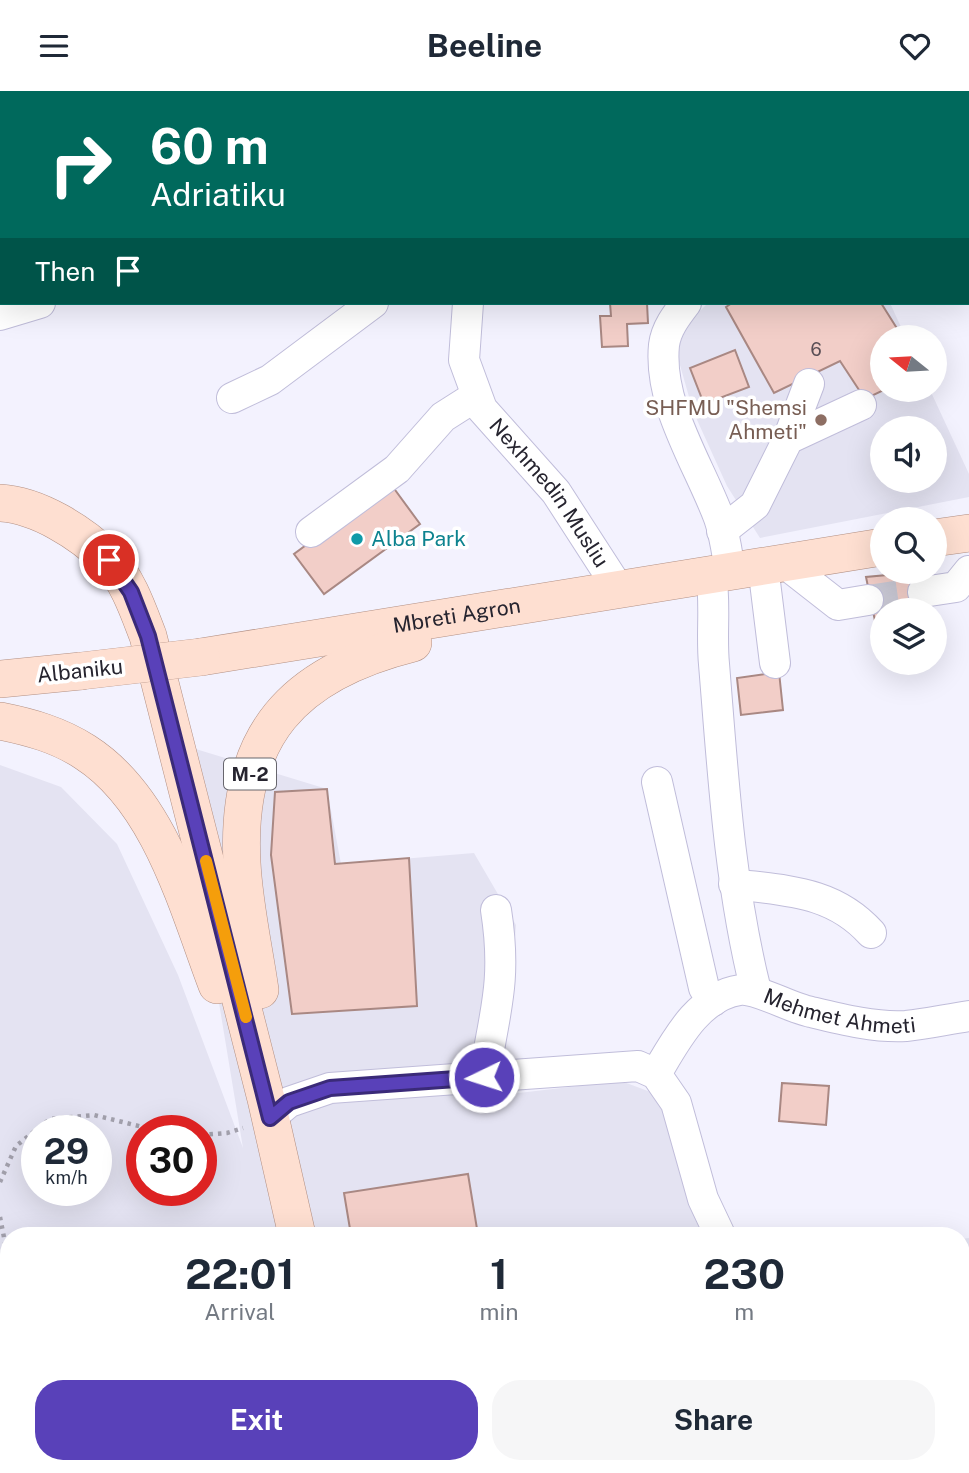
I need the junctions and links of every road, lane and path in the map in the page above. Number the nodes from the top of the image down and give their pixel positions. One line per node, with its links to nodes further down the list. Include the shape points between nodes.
1 (33, 305): 5 (street)
2 (370, 305): 8 (street, via 270,380)
3 (468, 305): 7 (street, Nexhmedin Musliu, via 464,360)
4 (685, 305): 14 (street, via 667,332 664,362 677,417)
5 (0, 315)
6 (809, 384): 10 (street)
7 (477, 396): 15 (street, Nexhmedin Musliu, via 443,417 397,468); 21 (street, Nexhmedin Musliu, via 482,409 556,492)
8 (232, 398)
9 (861, 405): 10 (street)
10 (788, 439): 14 (street, via 755,505)
11 (0, 503): 12 (main road)
12 (38, 513): 13 (main road); 40 (main road, M-2, via 109,560 131,592 148,636)
13 (0, 514)
14 (722, 531): 19 (street)
15 (311, 532)
16 (969, 533): 17 (main road)
17 (947, 536)
18 (870, 549): 19 (main road, Mbreti Agron)
19 (747, 568): 21 (main road, Mbreti Agron); 23 (street, via 838,605); 26 (street); 32 (street, via 716,599 713,652)
20 (969, 571): 22 (street, via 956,587)
21 (620, 591): 24 (main road, Mbreti Agron)
22 (923, 592)
23 (868, 600)
24 (508, 609): 25 (main road, Mbreti Agron); 40 (main road, M-2, via 491,629 390,649 320,678 290,703 257,753 247,785 242,864 270,1071)
25 (201, 657): 27 (main road, Albaniku, bridge)
26 (775, 663)
27 (81, 671): 28 (main road); 29 (main road, Albaniku)
28 (0, 672)
29 (0, 679)
30 (0, 721): 40 (main road, via 39,730 85,752 120,783 149,823)
31 (657, 782): 36 (street, via 704,988)
32 (734, 884): 34 (street, via 827,900 848,911); 35 (street)
33 (496, 910): 39 (street, via 502,980)
34 (871, 933)
35 (756, 991): 36 (street, Mehmet Ahmeti, via 741,990); 37 (street, Mehmet Ahmeti, via 810,1012 870,1023 904,1026)
36 (713, 1001): 38 (street, Mehmet Ahmeti, via 692,1019)
37 (969, 1016)
38 (656, 1074): 39 (street, via 625,1065); 45 (street, via 676,1103 703,1199)
39 (484, 1077): 40 (street, via 330,1088)
40 (268, 1109): 42 (path, via 227,1133); 44 (main road, M-2)
41 (126, 1123): 43 (path, via 94,1115 50,1119 16,1146)
42 (217, 1134)
43 (0, 1182)
44 (295, 1227)
45 (716, 1227)

